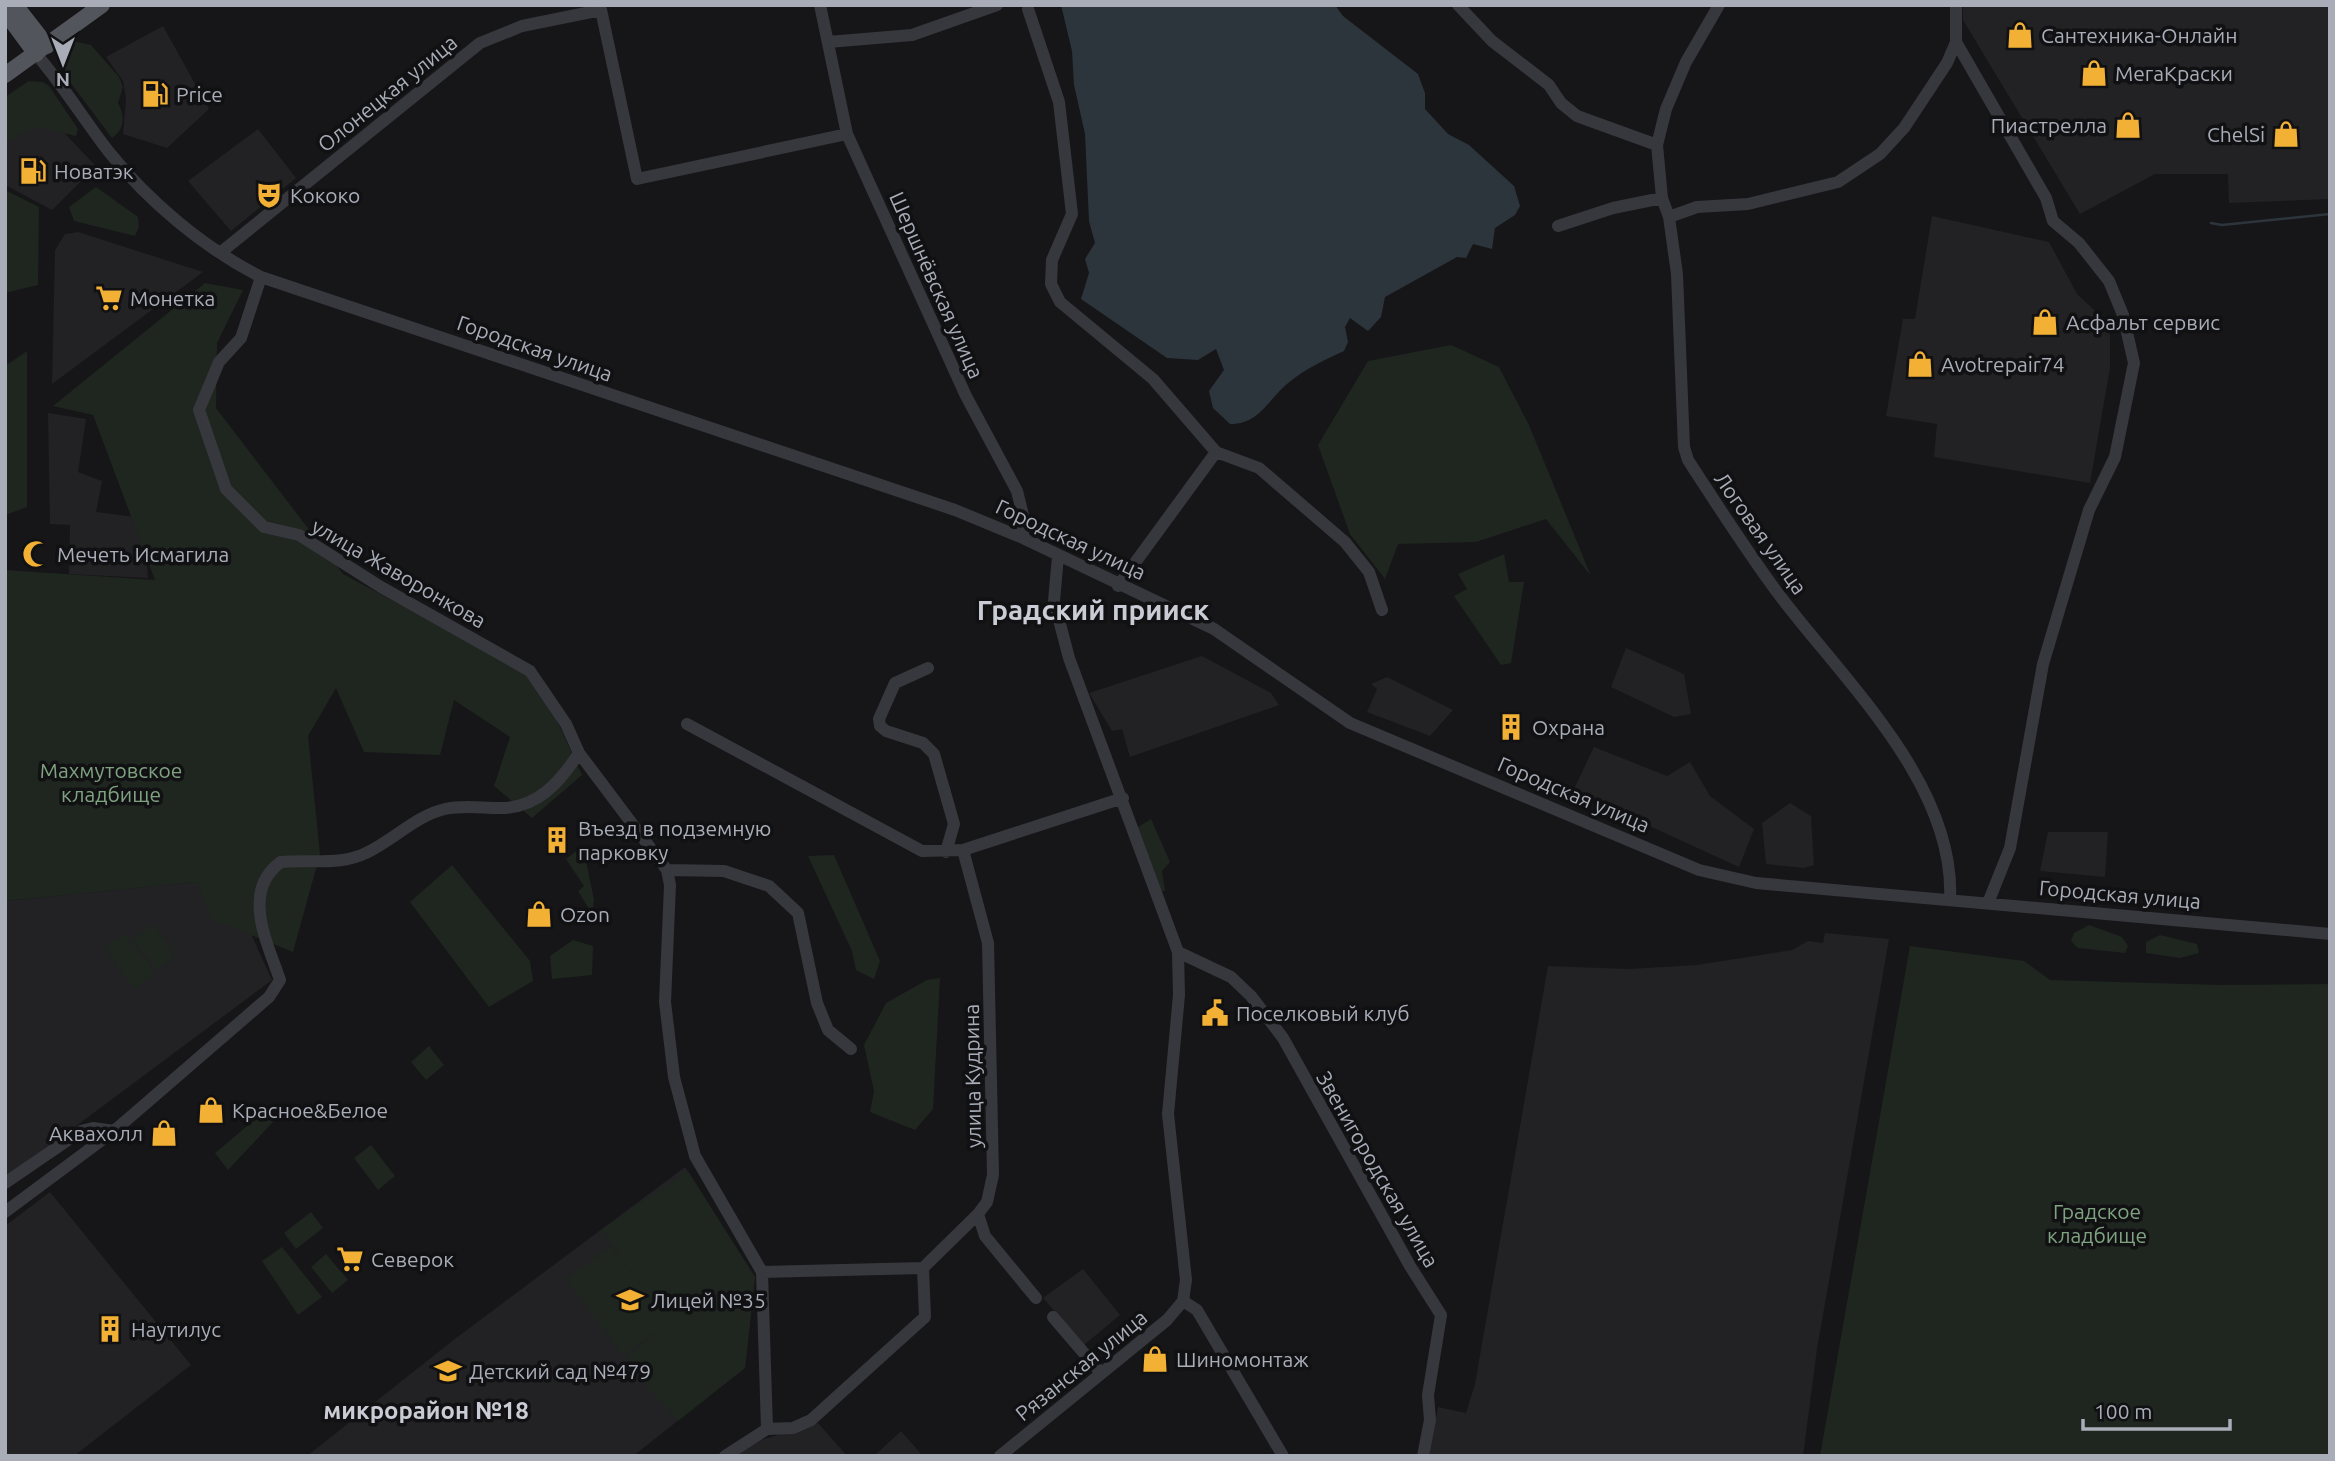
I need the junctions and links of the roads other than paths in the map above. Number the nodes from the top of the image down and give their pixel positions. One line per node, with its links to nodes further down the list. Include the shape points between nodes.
1 (102, 5): 12 (main road)
2 (820, 5): 10 (street, Шершнёвская улица)
3 (996, 5): 10 (street, via 912,35)
4 (1458, 5): 15 (street, via 1492,41 1549,85 1577,116)
5 (1719, 5): 15 (street, Логовая улица, via 1686,62)
6 (1956, 5): 11 (street)
7 (600, 8): 14 (street, via 637,179); 19 (street, Олонецкая улица, via 522,26 480,43)
8 (1027, 9): 21 (street, via 1059,102 1072,214 1052,260 1051,284 1060,302 1153,379)
9 (15, 13): 12 (main road); 12 (main road, Городская улица, via 22,35)
10 (828, 42): 14 (street, Шершнёвская улица)
11 (1956, 42): 17 (street, via 1904,128 1880,154 1838,182 1748,204 1697,207); 34 (street, via 2046,198 2053,221 2079,243 2109,281 2134,363 2115,457 2089,510 2043,664 2010,848)
12 (41, 50): 13 (main road); 19 (street, Городская улица, via 109,152 138,186)
13 (5, 75)
14 (846, 134): 22 (street, Шершнёвская улица, via 966,396 1017,491)
15 (1657, 145): 16 (street, Логовая улица)
16 (1662, 198): 17 (street, Логовая улица); 18 (street)
17 (1669, 217): 33 (street, Логовая улица, via 1677,274 1688,460 1777,592 1926,791 1952,871)
18 (1558, 226)
19 (220, 253): 20 (street, Городская улица)
20 (261, 277): 22 (street, Городская улица, via 955,510); 28 (street, улица Жаворонкова, via 241,338 219,362 199,410 226,489 264,527 299,536 530,671 566,724)
21 (1216, 452): 24 (street); 25 (street, via 1259,468 1345,542 1369,572)
22 (1023, 538): 23 (street, Городская улица)
23 (1058, 556): 24 (street, Городская улица); 29 (street, via 1055,612)
24 (1118, 586): 33 (street, Городская улица, via 1214,629 1350,723 1699,870 1756,883)
25 (1381, 610)
26 (928, 668): 31 (street, via 895,683 879,719 886,731 923,743 934,754 954,824)
27 (687, 724): 31 (street, via 922,851)
28 (579, 753): 32 (street, улица Жаворонкова); 38 (street, via 545,795 525,803 443,809 357,857 289,861 273,868 265,883 260,926 280,980 269,997)
29 (1123, 798): 30 (street); 36 (street)
30 (963, 850): 31 (street); 43 (street, улица Кудрина, via 988,943 993,1175 987,1202)
31 (946, 852)
32 (667, 870): 37 (street, via 724,871 769,886 798,913 817,1003 828,1030); 47 (street, via 665,1002 681,1109 695,1156)
33 (1950, 900): 34 (street, Городская улица)
34 (1988, 903): 35 (street, Городская улица)
35 (2330, 934)
36 (1178, 952): 49 (street, via 1179,995 1168,1114 1185,1255); 56 (street, Звенигородская улица, via 1231,977 1283,1038 1441,1315)
37 (851, 1049)
38 (114, 1131): 39 (street, via 93,1128); 40 (street)
39 (68, 1137): 40 (street, via 82,1140); 41 (street)
40 (83, 1154): 42 (street)
41 (5, 1183)
42 (5, 1212)
43 (978, 1214): 44 (street); 45 (street)
44 (962, 1229): 45 (street); 46 (street)
45 (985, 1236): 48 (street)
46 (923, 1268): 47 (street); 52 (street, via 925,1317 811,1420 793,1428)
47 (762, 1272): 52 (street)
48 (1036, 1298)
49 (1183, 1301): 51 (street, Рязанская улица, via 1167,1320); 55 (street, via 1197,1310)
50 (1053, 1317): 51 (street)
51 (1101, 1373): 54 (street, Рязанская улица)
52 (766, 1429): 53 (street)
53 (725, 1456)
54 (1000, 1456)
55 (1283, 1456)
56 (1423, 1456)

